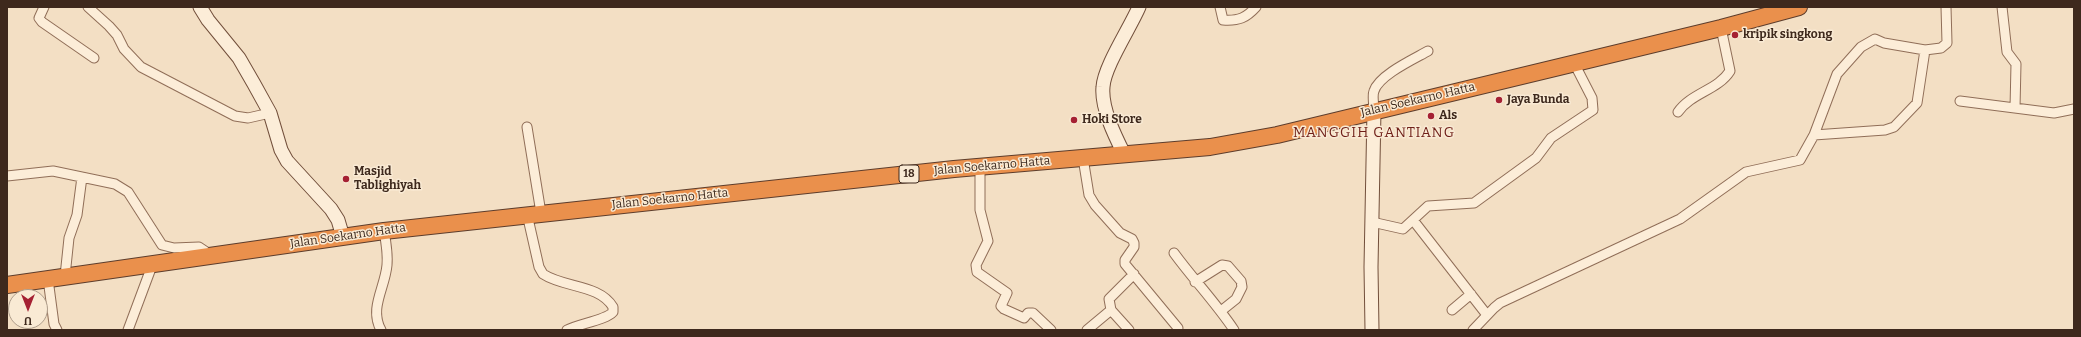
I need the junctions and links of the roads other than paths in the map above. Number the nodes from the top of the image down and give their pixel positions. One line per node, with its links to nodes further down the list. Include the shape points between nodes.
1 (44, 7): 13 (street, via 40,18 42,22)
2 (88, 7): 20 (street, via 117,35 124,49 141,67 235,116 248,118)
3 (200, 7): 20 (street, via 239,58)
4 (1139, 7): 23 (street, via 1108,70 1102,89 1110,122)
5 (1220, 7): 6 (street, via 1223,20 1247,17)
6 (1256, 7)
7 (1800, 7): 10 (highway, Jalan Soekarno Hatta / 18)
8 (1946, 7): 11 (street, via 1947,43 1941,48)
9 (2002, 7): 16 (street, via 2007,52 2016,64)
10 (1721, 28): 14 (highway, Jalan Soekarno Hatta / 18); 19 (street, via 1730,71 1702,94 1686,102)
11 (1925, 50): 22 (street, via 1917,103 1894,127 1885,130); 22 (street, via 1875,39 1861,47 1837,74)
12 (1428, 51): 18 (street, via 1393,71 1376,88 1373,95)
13 (94, 58)
14 (1574, 63): 18 (highway, Jalan Soekarno Hatta / 18); 29 (street, via 1592,98 1594,107 1590,114 1551,138 1536,158 1474,203 1428,206)
15 (1960, 102): 16 (street)
16 (2016, 108): 17 (street, via 2054,113)
17 (2074, 109)
18 (1374, 110): 23 (highway, Jalan Soekarno Hatta / 18, via 1277,135 1210,147); 30 (street)
19 (1678, 112)
20 (270, 113): 32 (street, via 287,161 331,209 338,220)
21 (527, 127): 28 (street)
22 (1814, 135): 45 (street, via 1800,160 1746,172 1680,219 1500,303)
23 (1124, 154): 24 (highway, Jalan Soekarno Hatta / 18)
24 (1083, 158): 25 (highway, Jalan Soekarno Hatta / 18); 36 (street, via 1089,195 1095,205 1120,233 1132,239 1134,243 1125,264)
25 (980, 167): 28 (highway, Jalan Soekarno Hatta / 18); 51 (street, via 980,210 988,241 976,265 977,272 1007,293 1001,306 1004,309 1024,318 1028,313 1033,313)
26 (7, 176): 27 (street, via 45,171)
27 (82, 177): 34 (street, via 107,181 122,187 162,245 169,248 199,246); 37 (street, via 77,215 69,238)
28 (534, 214): 31 (highway, Jalan Soekarno Hatta / 18); 50 (street, via 539,267 543,274 596,293 608,300 613,307 613,312 607,317)
29 (1413, 220): 30 (street, via 1403,229); 41 (street)
30 (1372, 222): 55 (street)
31 (384, 231): 32 (highway, Jalan Soekarno Hatta / 18); 49 (street, via 387,267 376,313)
32 (343, 237): 34 (highway, Jalan Soekarno Hatta / 18)
33 (1174, 253): 39 (street)
34 (211, 255): 35 (highway, Jalan Soekarno Hatta / 18)
35 (153, 263): 37 (highway, Jalan Soekarno Hatta / 18); 48 (street)
36 (1134, 274): 42 (street, via 1111,296 1108,303); 46 (street)
37 (65, 276): 38 (highway, Jalan Soekarno Hatta / 18)
38 (48, 279): 40 (highway, Jalan Soekarno Hatta / 18); 47 (street)
39 (1195, 282): 44 (street); 44 (street, via 1222,265 1228,266 1240,281 1242,288 1239,296)
40 (7, 285)
41 (1470, 294): 43 (street); 45 (street)
42 (1111, 310): 52 (street); 53 (street)
43 (1452, 310)
44 (1221, 311): 54 (street)
45 (1487, 315): 56 (street)
46 (1178, 328)
47 (57, 330)
48 (128, 330)
49 (382, 330)
50 (567, 330)
51 (1050, 330)
52 (1088, 330)
53 (1128, 330)
54 (1234, 330)
55 (1372, 330)
56 (1473, 330)

